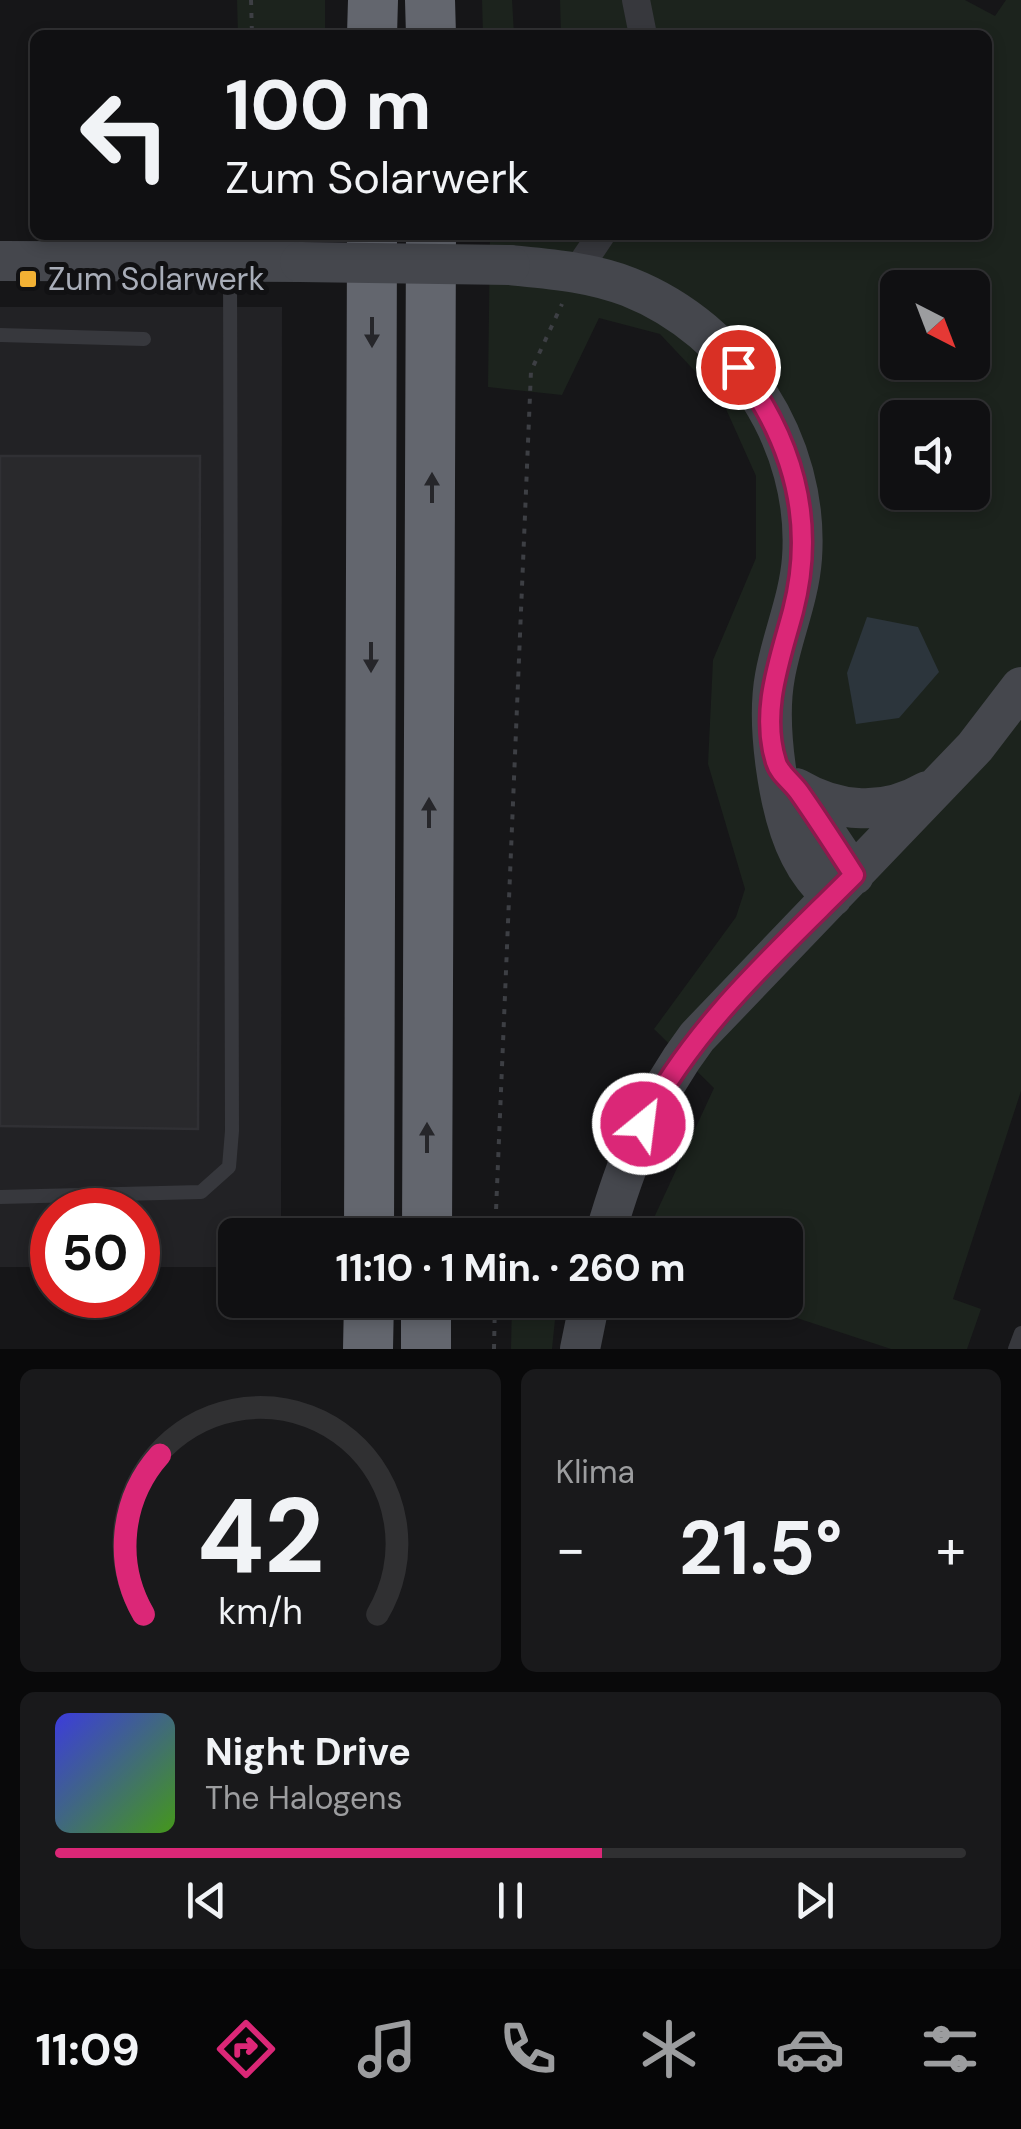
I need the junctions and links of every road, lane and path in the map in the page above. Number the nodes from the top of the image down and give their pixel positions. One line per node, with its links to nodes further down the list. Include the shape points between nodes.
1 (251, 0): 5 (path)
2 (372, 0): 6 (highway)
3 (430, 0): 7 (highway)
4 (636, 0): 8 (street)
5 (252, 30)
6 (372, 30)
7 (431, 30)
8 (643, 30)
9 (372, 240): 22 (highway, one-way to 22)
10 (432, 240): 23 (highway, one-way to 10)
11 (598, 240): 14 (street)
12 (0, 261): 13 (main road)
13 (230, 262): 14 (main road, bridge, via 510,265); 21 (lane, via 229,1167 201,1192)
14 (576, 272): 18 (main road, via 628,287 699,328 738,367 780,434 796,480 802,532 798,586 772,694 771,730); 24 (path, via 531,371)
15 (0, 334): 16 (lane)
16 (144, 340)
17 (1021, 687): 19 (main road)
18 (786, 777): 19 (main road, via 811,797 846,808 882,808 916,798); 20 (main road, via 793,840 809,871)
19 (946, 777): 20 (main road)
20 (843, 886): 25 (main road, via 716,1014 679,1061 628,1157)
21 (0, 1197)
22 (369, 1218)
23 (426, 1218)
24 (496, 1218)
25 (610, 1218)
26 (368, 1318): 31 (highway)
27 (426, 1318): 32 (highway)
28 (495, 1318): 33 (path)
29 (586, 1318): 34 (main road)
30 (1021, 1332): 35 (lane)
31 (368, 1349)
32 (426, 1349)
33 (494, 1349)
34 (580, 1349)
35 (1015, 1349)

